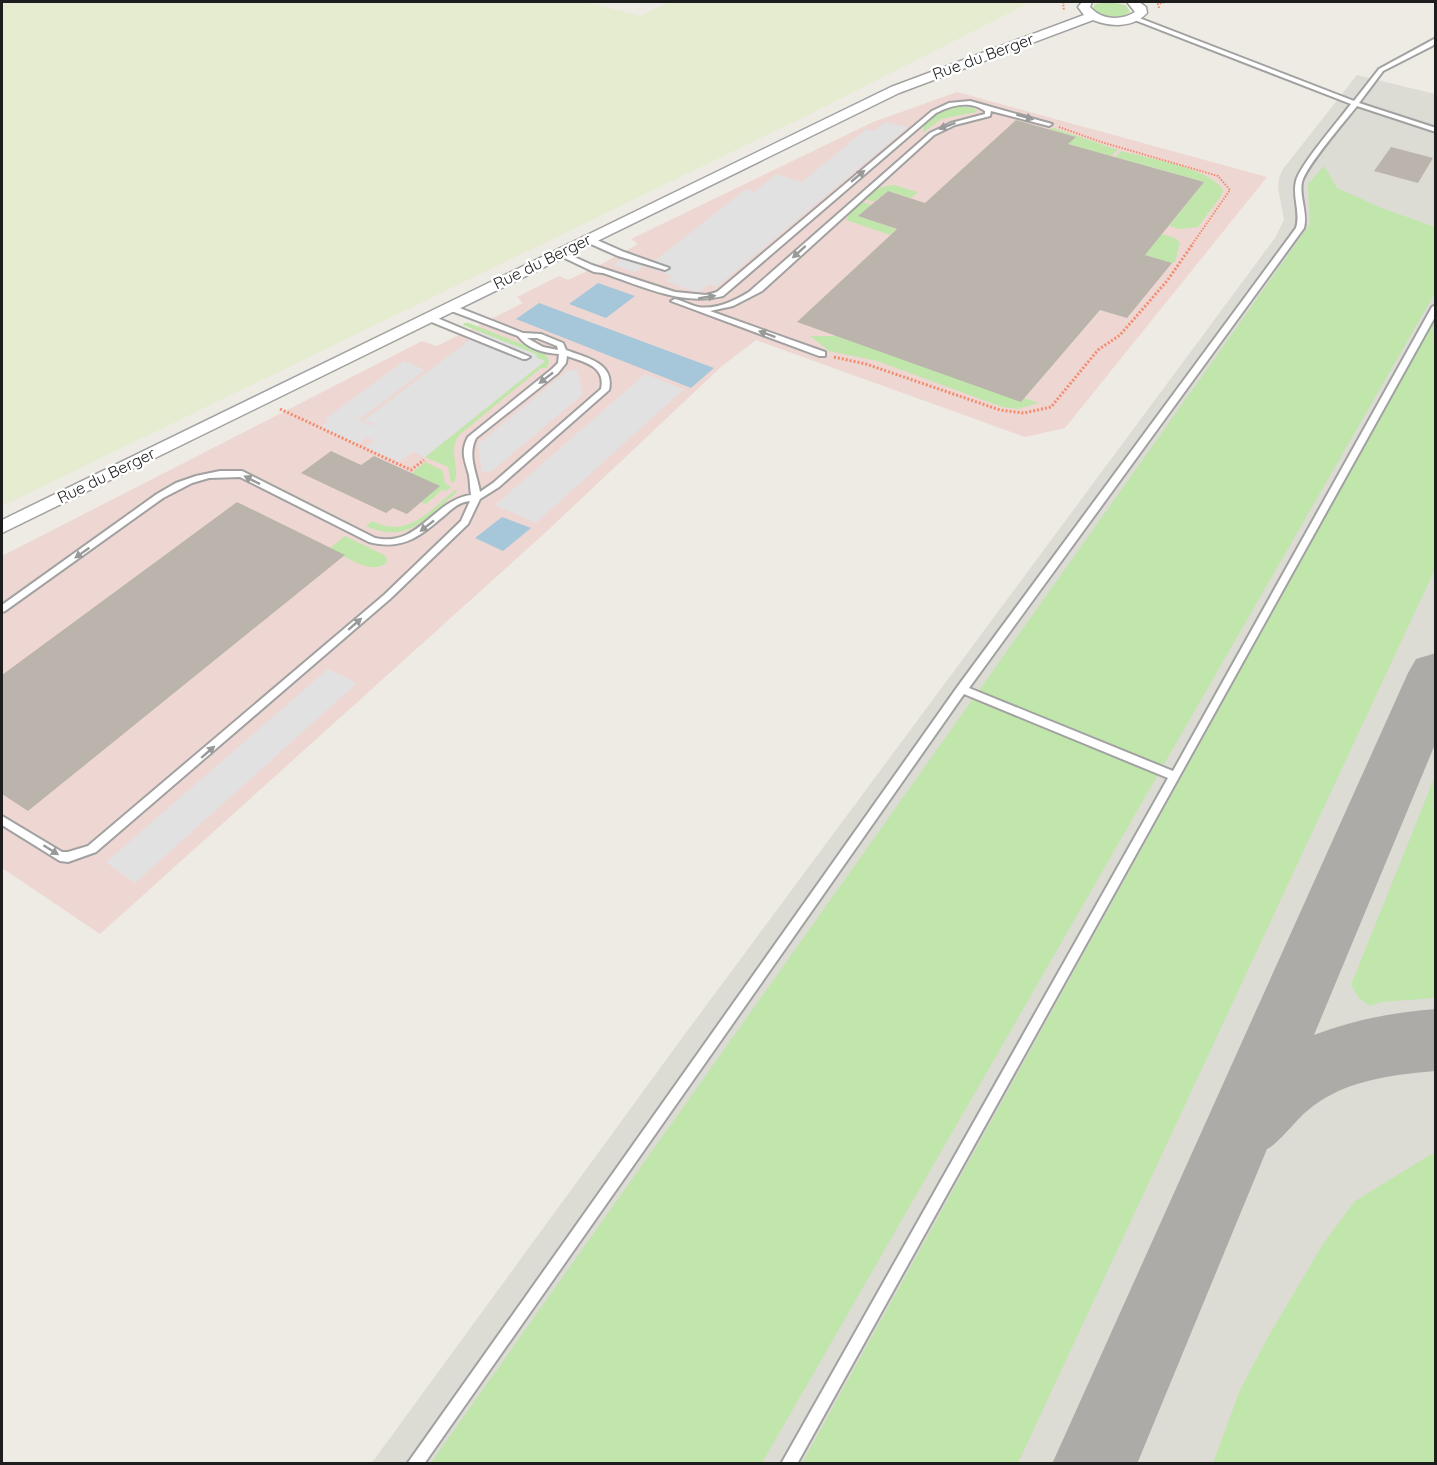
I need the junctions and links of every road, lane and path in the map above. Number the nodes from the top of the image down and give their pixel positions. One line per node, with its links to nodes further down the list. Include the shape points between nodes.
1 (1132, 2): 4 (street, via 1142,10)
2 (1165, 2): 5 (path, via 1158,4 1160,19)
3 (1090, 9): 4 (street, via 1113,21); 11 (street, Rue du Berger, via 918,80)
4 (1134, 18): 5 (lane)
5 (1149, 25): 7 (lane)
6 (1436, 40): 7 (lane, via 1381,70)
7 (1353, 103): 10 (lane); 27 (lane, via 1296,185 1303,221 1300,228)
8 (980, 105): 9 (lane, one-way to 9); 13 (lane, one-way to 8, via 683,297 720,294 934,112 958,102); 17 (lane, one-way to 17, via 988,110 988,115 932,134 759,289 735,304)
9 (1049, 124): 20 (path, via 1212,173 1230,190 1167,281 1120,335 1098,350 1051,407 1024,413 1000,410 866,364)
10 (1436, 130)
11 (587, 239): 12 (street, Rue du Berger); 14 (lane)
12 (558, 253): 13 (lane); 15 (street, Rue du Berger)
13 (591, 267): 17 (lane)
14 (664, 268)
15 (448, 307): 18 (street, Rue du Berger); 19 (lane, via 522,335 547,350)
16 (1436, 307): 28 (lane)
17 (697, 309): 20 (lane, one-way to 17)
18 (427, 317): 21 (lane); 25 (street, Rue du Berger)
19 (563, 352): 24 (lane, one-way to 24, via 562,363 555,371 472,437 467,458); 24 (lane, via 598,365 609,382 606,390 496,485)
20 (822, 354)
21 (526, 357)
22 (286, 411): 23 (path, via 411,470)
23 (424, 460)
24 (476, 497): 26 (lane, one-way to 26, via 459,500 413,536 380,544 242,474 202,476 160,496); 29 (lane, one-way to 24, via 60,856 92,849 387,597 465,522)
25 (2, 527)
26 (2, 609)
27 (962, 688): 28 (lane); 30 (lane)
28 (1175, 776): 31 (lane)
29 (2, 820)
30 (414, 1464)
31 (788, 1464)

